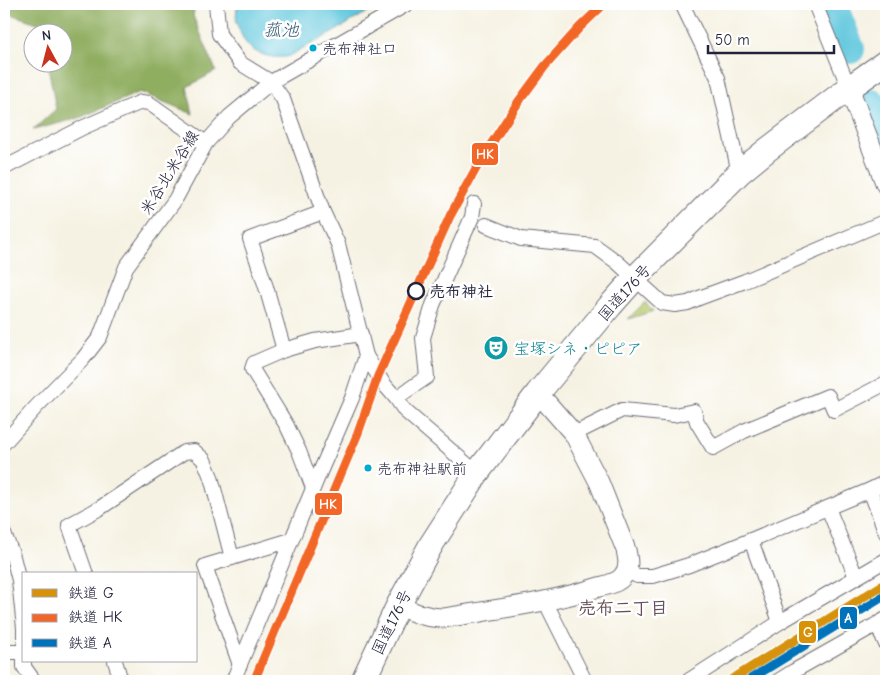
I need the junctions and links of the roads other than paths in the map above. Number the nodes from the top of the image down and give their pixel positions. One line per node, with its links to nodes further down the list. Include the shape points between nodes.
1 (216, 4): 6 (street, via 219,34 240,63)
2 (407, 4): 6 (street, 米谷北米谷線)
3 (682, 4): 10 (street, via 718,78)
4 (815, 4): 7 (street)
5 (886, 62): 7 (highway, 国道176号)
6 (271, 82): 8 (street, 米谷北米谷線, via 229,117); 13 (street, via 282,99)
7 (849, 88): 10 (highway, 国道176号); 11 (street)
8 (206, 143): 9 (street, via 149,103 141,102); 24 (street, 米谷北米谷線, via 175,200 126,267 100,337)
9 (4, 168)
10 (739, 173): 16 (highway, 国道176号)
11 (886, 185)
12 (474, 204): 22 (street, via 472,217 433,305 423,338 427,377)
13 (323, 212): 17 (street, via 338,244); 18 (street, via 250,239)
14 (886, 221): 16 (street, via 688,303 662,303)
15 (486, 225): 16 (street, via 521,239 595,246)
16 (634, 279): 21 (highway, 国道176号)
17 (361, 334): 18 (street, via 315,341); 19 (street)
18 (284, 350): 27 (street, via 254,362 252,369 288,426)
19 (366, 356): 22 (street); 27 (street, via 352,398)
20 (886, 383): 23 (street, via 834,410 828,396 744,431 713,448 694,411 674,415 622,410)
21 (538, 392): 23 (street); 25 (highway, 国道176号)
22 (396, 398): 25 (street, via 405,412)
23 (574, 434): 36 (street, via 599,482 622,538 628,562)
24 (4, 443)
25 (477, 473): 40 (highway, 国道176号, via 431,545)
26 (886, 482): 28 (street)
27 (313, 488): 32 (street)
28 (870, 490): 29 (street); 30 (street)
29 (828, 508): 33 (street); 38 (street)
30 (886, 533)
31 (4, 534): 41 (street, via 19,580)
32 (291, 540): 34 (street); 49 (street)
33 (752, 540): 36 (street, via 653,576 638,576); 42 (street)
34 (232, 558): 37 (street, via 211,477 204,460 194,451 184,452 69,525); 49 (street, via 205,566)
35 (886, 560): 38 (street)
36 (626, 570): 39 (street, via 616,582)
37 (85, 572)
38 (856, 578): 42 (street)
39 (547, 601): 40 (street, via 444,618 422,616); 55 (street, via 548,609)
40 (398, 606): 54 (highway, 国道176号)
41 (22, 609)
42 (780, 622): 56 (street)
43 (882, 622): 44 (street); 50 (street)
44 (886, 644)
45 (4, 652): 46 (street)
46 (22, 652)
47 (24, 662): 51 (street)
48 (115, 662): 52 (street)
49 (240, 665): 53 (street)
50 (796, 676): 57 (street)
51 (34, 681)
52 (120, 681)
53 (233, 681)
54 (363, 681)
55 (585, 681)
56 (688, 681)
57 (778, 681)

